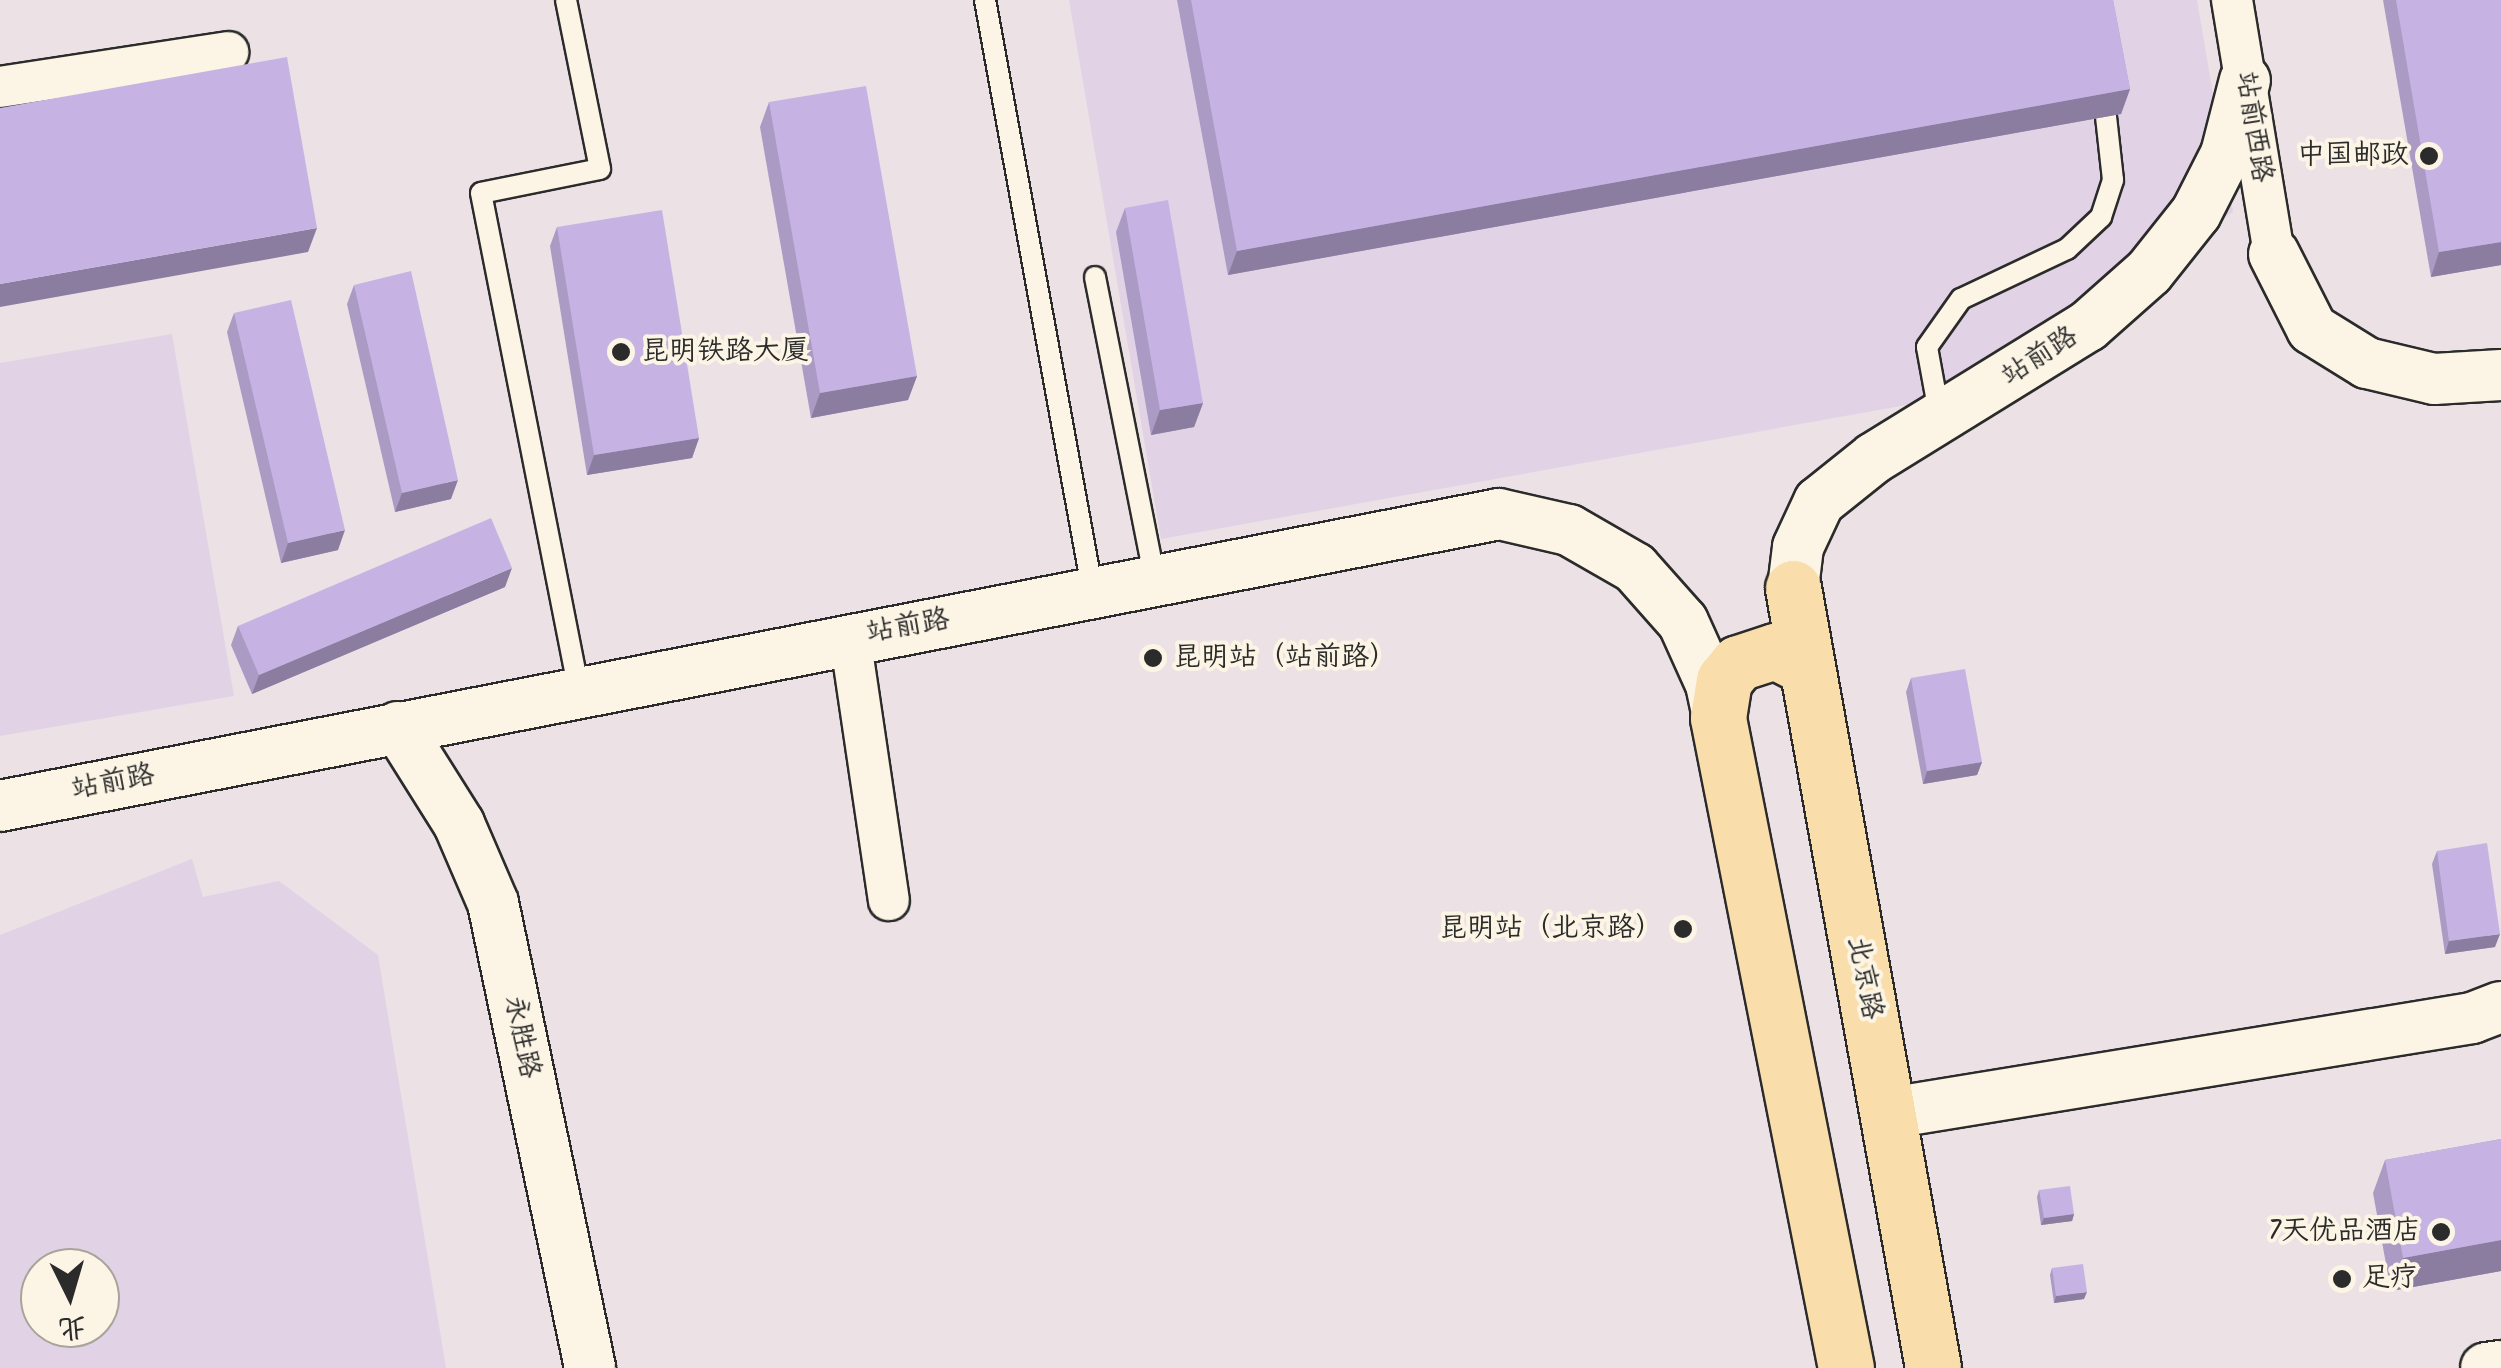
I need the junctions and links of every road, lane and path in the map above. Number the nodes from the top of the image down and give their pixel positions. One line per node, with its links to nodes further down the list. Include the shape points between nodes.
1 (566, 0): 17 (lane, via 600,169 481,193)
2 (984, 0): 14 (lane)
3 (2232, 0): 5 (street, 站前西路)
4 (228, 52): 7 (street)
5 (2246, 80): 8 (street, 站前西路); 11 (street, 站前路, via 2226,154 2204,198 2149,272 2088,326)
6 (2103, 86): 11 (lane, via 2113,180 2100,217 2068,249 1961,299 1927,346)
7 (0, 88)
8 (2274, 254): 10 (street, via 2312,330 2367,363)
9 (1095, 277): 12 (lane)
10 (2495, 389)
11 (1940, 420): 13 (street, 站前路, via 1874,458 1818,502 1798,547)
12 (1156, 582): 14 (street, 站前路); 18 (street, 站前路, via 1499,514 1532,519 1603,546 1662,595 1699,652)
13 (1793, 588): 16 (main road, 北京路)
14 (1093, 593): 15 (street, 站前路)
15 (850, 637): 17 (street, 站前路); 21 (street)
16 (1806, 668): 18 (main road, via 1774,652 1738,662 1724,680); 23 (main road, 北京路)
17 (579, 691): 19 (street, 站前路)
18 (1718, 718): 26 (main road)
19 (398, 727): 20 (street, 站前路); 25 (street, 永胜路, via 460,824 493,903)
20 (0, 806)
21 (889, 900)
22 (2501, 1007): 23 (street, via 2472,1018)
23 (1890, 1113): 27 (main road, 北京路)
24 (2501, 1366): 28 (street)
25 (590, 1368)
26 (1846, 1368)
27 (1932, 1368)
28 (2486, 1368)

